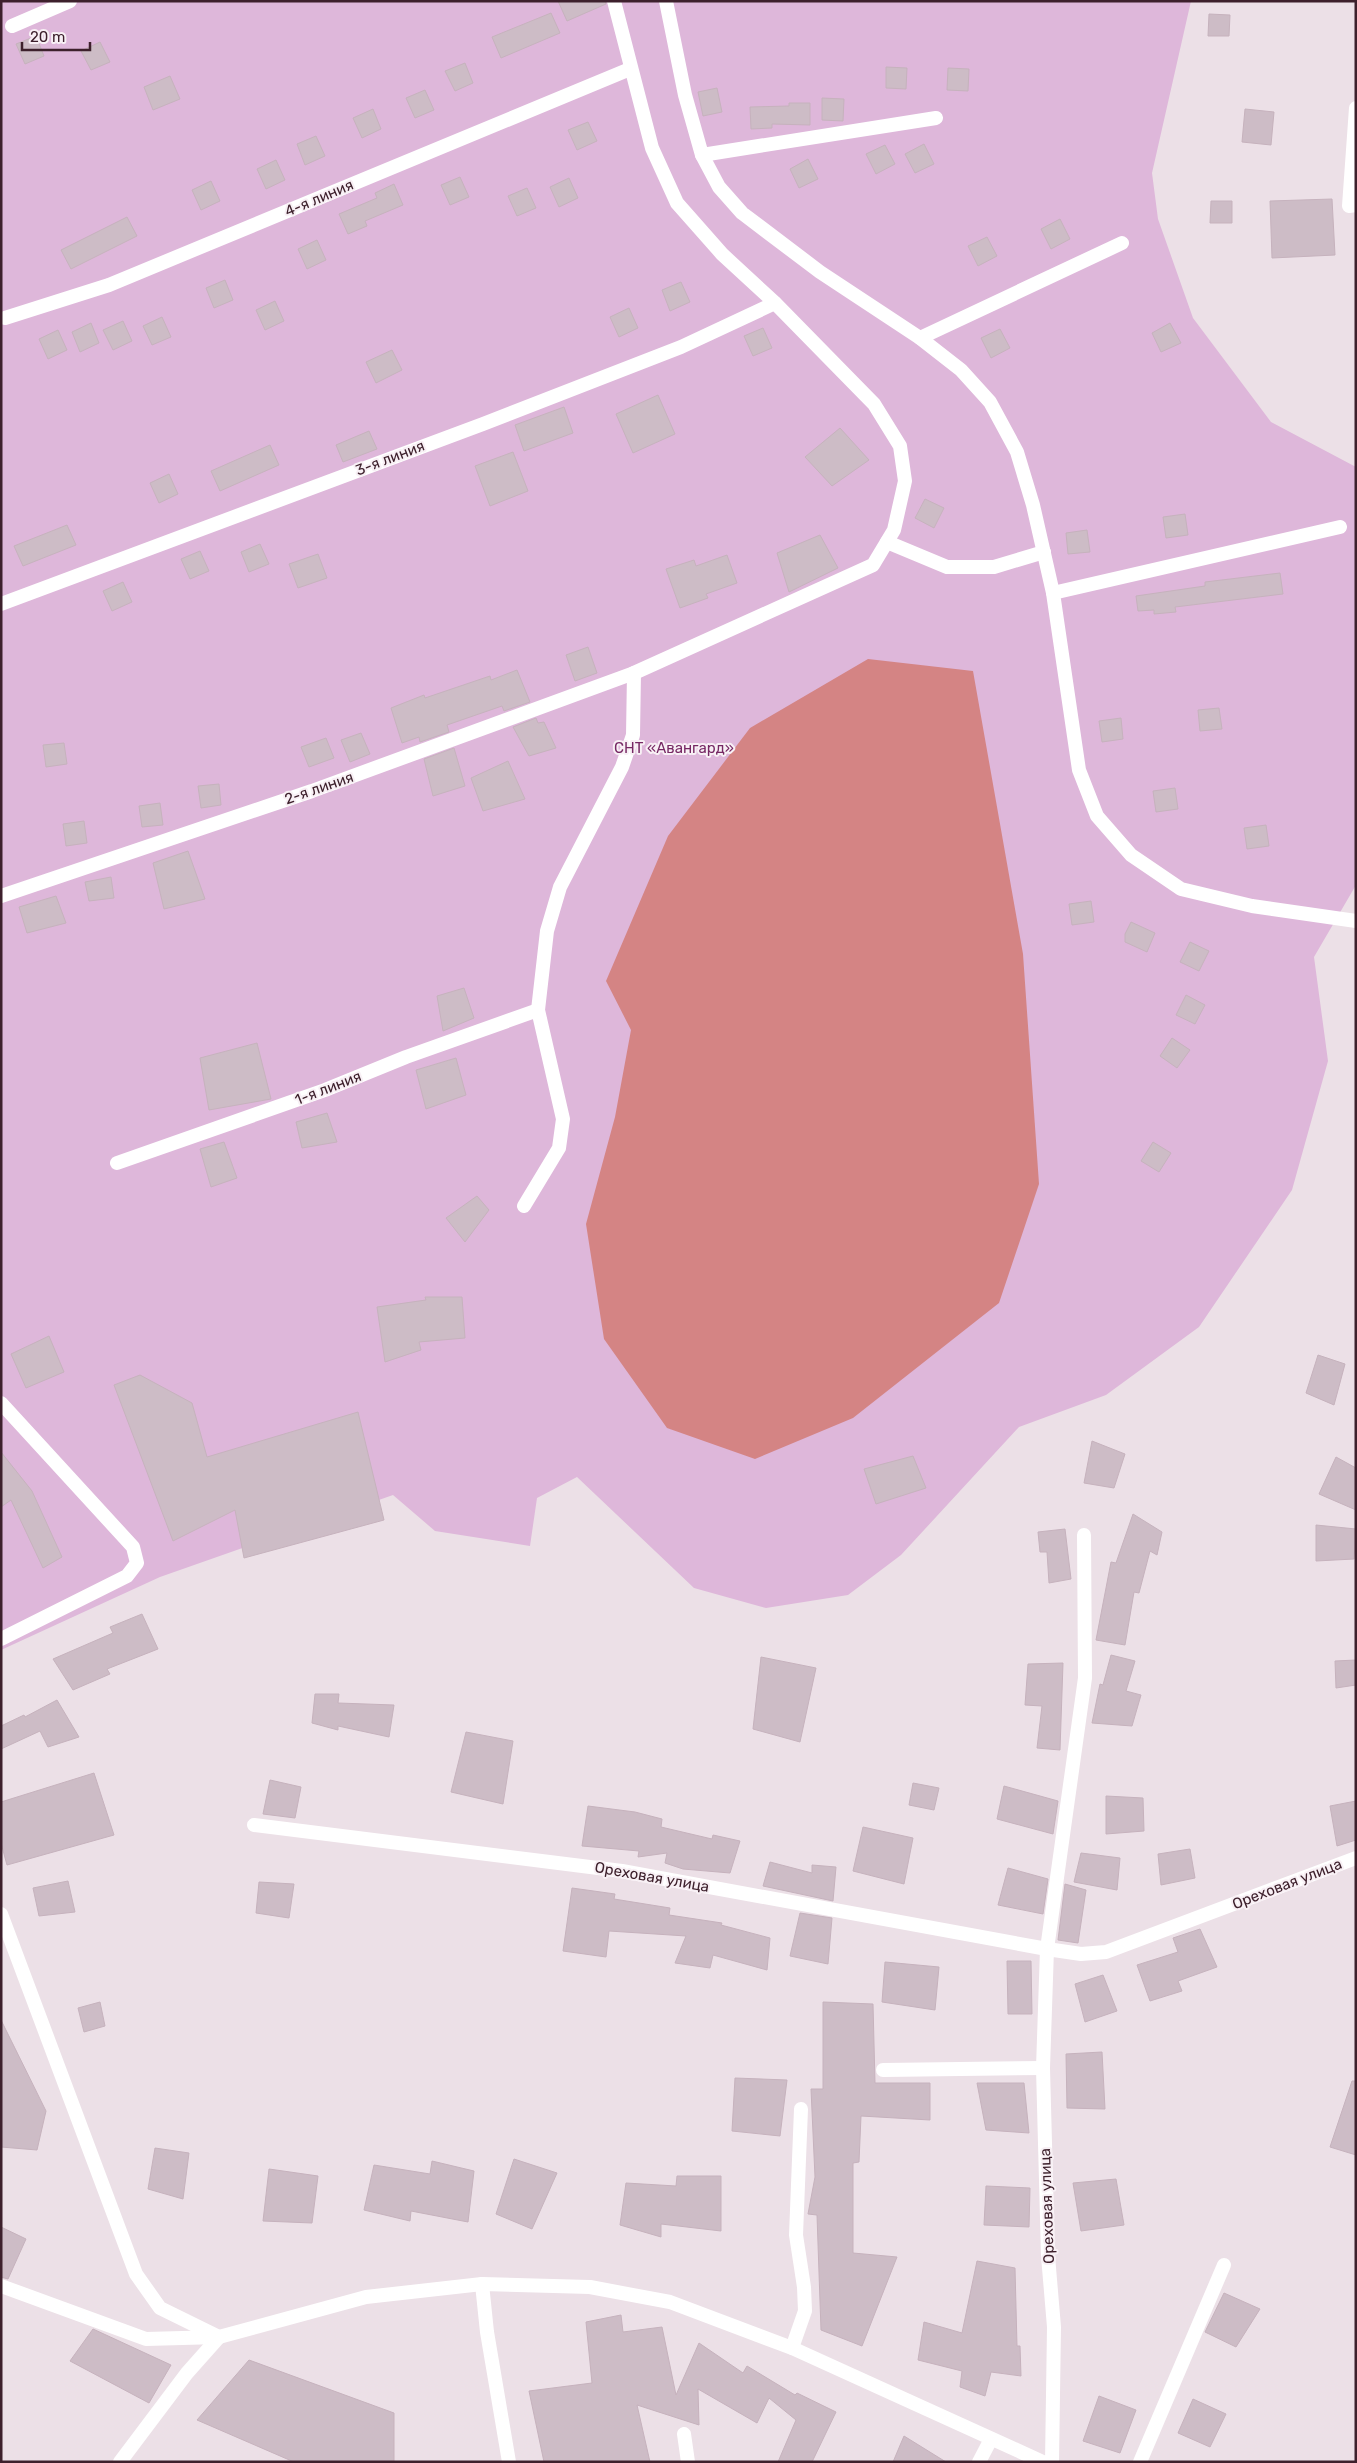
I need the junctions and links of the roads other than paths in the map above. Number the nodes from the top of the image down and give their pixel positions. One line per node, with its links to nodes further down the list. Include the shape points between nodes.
1 (70, 1): 4 (street)
2 (614, 1): 5 (street, 2-я линия)
3 (666, 1): 8 (street, via 685,95)
4 (12, 26)
5 (630, 69): 11 (street, 2-я линия, via 652,148 677,203 722,254); 12 (street, 4-я линия, via 110,285)
6 (1356, 108): 9 (street)
7 (936, 118): 8 (street)
8 (702, 155): 13 (street, via 719,187 742,213 820,272)
9 (1352, 206)
10 (1122, 243): 13 (street)
11 (775, 304): 15 (street, 2-я линия, via 874,404 900,446 905,481 894,530); 18 (street, 3-я линия, via 681,347 483,424)
12 (4, 318)
13 (920, 338): 16 (street, via 961,370 990,402 1017,452)
14 (1340, 527): 17 (street)
15 (887, 542): 16 (street, via 947,567 994,567); 19 (street, 2-я линия, via 873,565)
16 (1044, 552): 17 (street)
17 (1053, 593): 21 (street, via 1079,770 1097,816 1131,855 1181,889 1252,906)
18 (1, 604)
19 (634, 674): 20 (street, 2-я линия, via 312,791); 22 (street, via 633,735 622,767 560,887 547,931)
20 (1, 896)
21 (1356, 921)
22 (538, 1010): 23 (street, 1-я линия); 24 (street, via 563,1119 559,1148)
23 (117, 1163)
24 (524, 1206)
25 (1, 1403): 27 (street, via 133,1547 137,1563 127,1576)
26 (1084, 1535): 31 (street, via 1086,1678)
27 (1, 1639)
28 (254, 1824): 31 (street, Ореховая улица, via 622,1871)
29 (1356, 1858): 31 (street, Ореховая улица, via 1106,1952 1081,1954)
30 (1, 1914): 38 (street, via 136,2274 160,2308)
31 (1047, 1950): 32 (street, Ореховая улица)
32 (1043, 2068): 33 (street); 47 (street, Ореховая улица, via 1048,2256 1054,2327)
33 (883, 2070)
34 (801, 2109): 39 (street, via 796,2235 805,2311)
35 (1224, 2265): 48 (street)
36 (482, 2284): 38 (street, via 366,2297); 39 (street, via 590,2288 670,2302); 43 (street, via 486,2332)
37 (1, 2286): 38 (street, via 146,2339)
38 (220, 2336): 42 (street, via 187,2373)
39 (792, 2348): 41 (street)
40 (684, 2434): 44 (street)
41 (992, 2439): 45 (street); 46 (street)
42 (120, 2462)
43 (510, 2462)
44 (688, 2462)
45 (979, 2462)
46 (1043, 2462)
47 (1052, 2462)
48 (1140, 2462)

